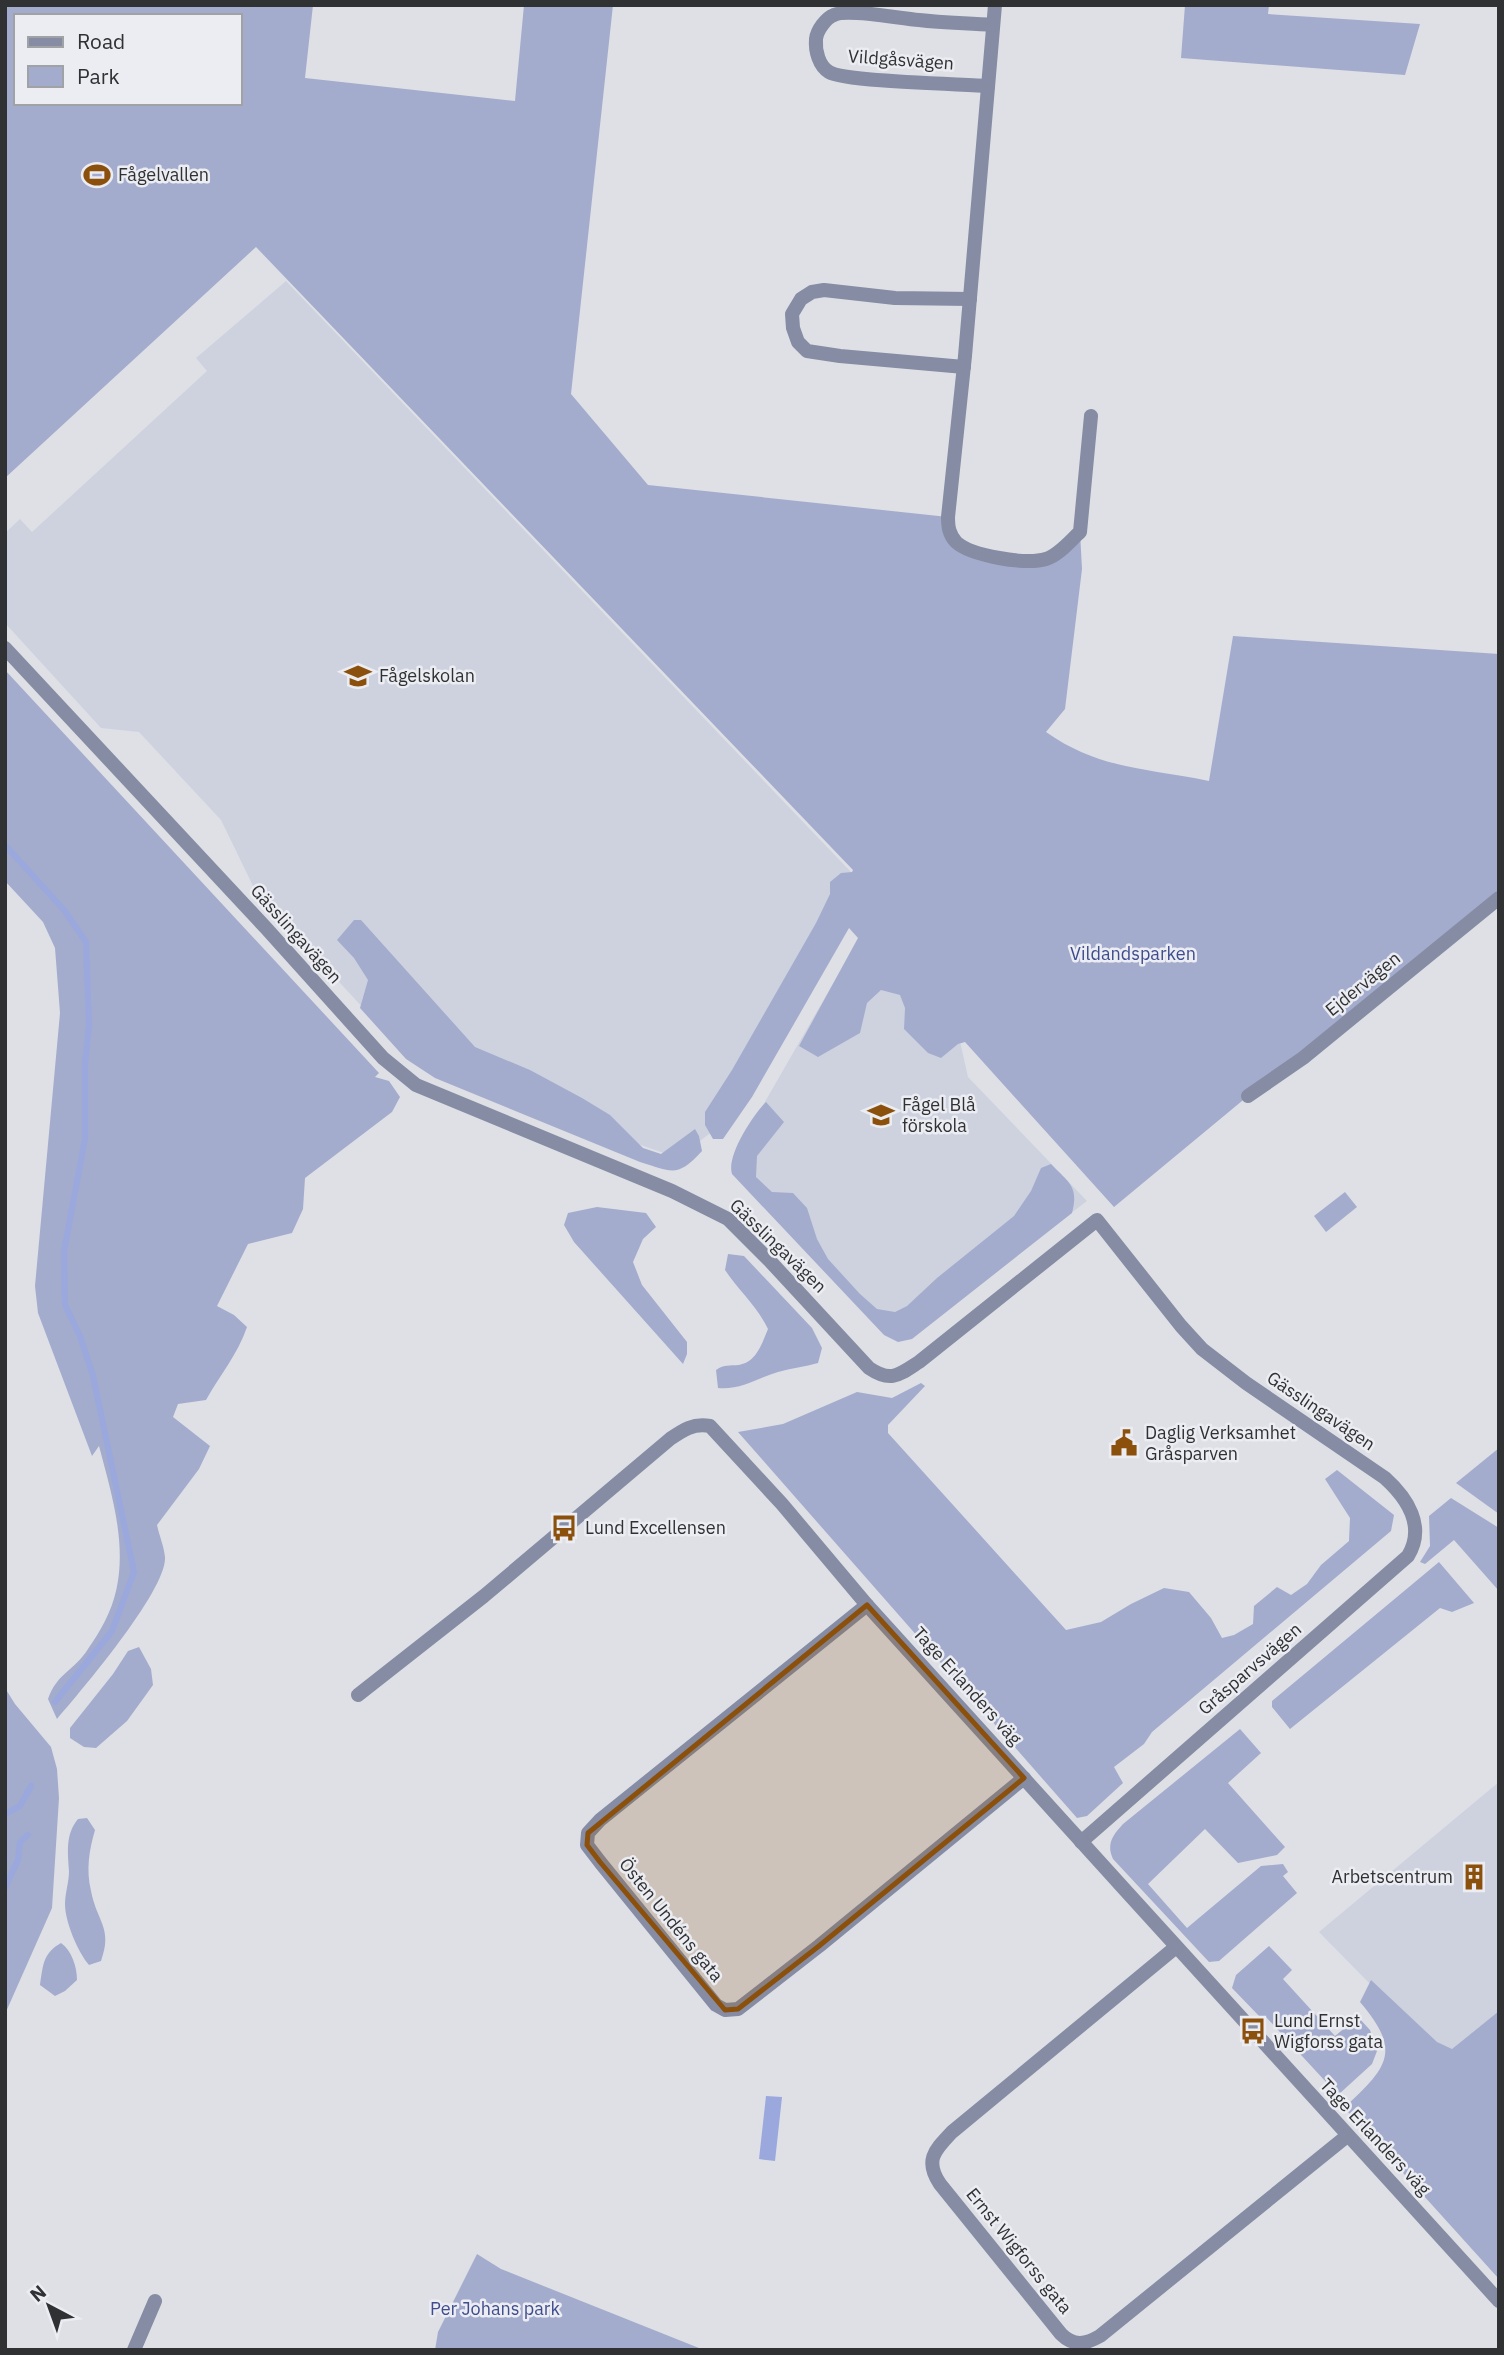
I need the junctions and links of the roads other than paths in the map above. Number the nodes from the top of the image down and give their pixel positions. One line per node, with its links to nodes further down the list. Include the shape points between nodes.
1 (995, 5): 2 (street)
2 (993, 25): 3 (street); 3 (street, Vildgåsvägen, via 848,13 835,14 816,36 816,51 830,74)
3 (988, 86): 4 (street)
4 (970, 299): 5 (street); 5 (street, via 895,298 824,290 801,299 792,314 798,342 807,351)
5 (964, 367): 6 (street, via 948,517 951,535 966,549 1000,558 1045,559 1080,532)
6 (1091, 416)
7 (5, 648): 10 (street, Gässlingavägen, via 402,1076 728,1219 880,1376 897,1376 919,1362 1097,1220 1202,1349 1385,1478)
8 (1499, 898): 9 (street, Ejdervägen, via 1303,1058)
9 (1248, 1096)
10 (1412, 1512): 14 (street, Gråsparvsvägen, via 1413,1547 1398,1567)
11 (867, 1605): 12 (street, Tage Erlanders väg, via 719,1434 699,1424 670,1439); 13 (street, Tage Erlanders väg); 13 (street, Östen Undéns gata, via 588,1833 587,1845 716,2004 725,2010 738,2009)
12 (358, 1695)
13 (1024, 1778): 14 (street, Tage Erlanders väg)
14 (1081, 1842): 15 (street, Tage Erlanders väg)
15 (1176, 1947): 16 (street, Tage Erlanders väg); 16 (street, Ernst Wigforss gata, via 952,2132 933,2155 932,2167 940,2184 1061,2334 1077,2344 1100,2336)
16 (1347, 2136): 18 (street, Tage Erlanders väg)
17 (155, 2301): 19 (street)
18 (1499, 2301)
19 (134, 2350)

